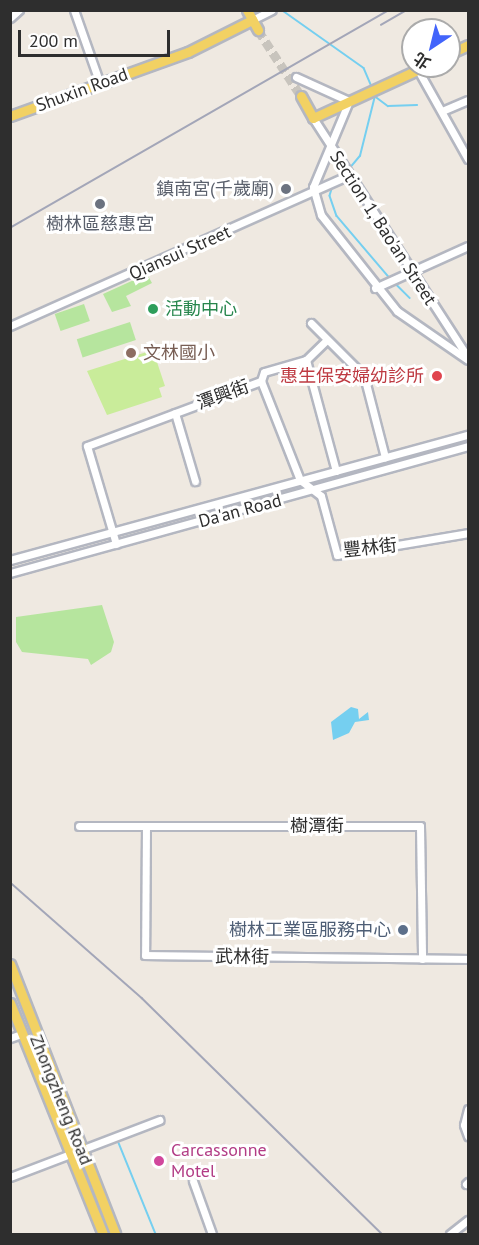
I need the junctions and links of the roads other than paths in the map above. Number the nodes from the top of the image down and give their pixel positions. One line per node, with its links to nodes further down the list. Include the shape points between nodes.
1 (20, 10): 5 (street)
2 (74, 10): 11 (street)
3 (247, 10): 6 (main road)
4 (272, 10): 6 (street)
5 (10, 18)
6 (252, 20): 7 (main road); 11 (main road, Shuxin Road, via 223,38)
7 (258, 30)
8 (296, 77): 14 (street)
9 (402, 78): 14 (main road)
10 (427, 78): 15 (street)
11 (100, 84): 16 (main road, Shuxin Road)
12 (301, 96): 17 (main road, Section 1, Bao'an Street)
13 (468, 100): 15 (street)
14 (349, 101): 17 (main road); 18 (street)
15 (442, 111): 19 (street)
16 (10, 116)
17 (313, 117): 18 (street, Section 1, Bao'an Street)
18 (331, 148): 20 (street, Section 1, Bao'an Street); 21 (street)
19 (468, 159)
20 (346, 174): 21 (street, Qiansui Street); 23 (street, Section 1, Bao'an Street)
21 (314, 194): 24 (street, via 338,242); 26 (street, Qiansui Street)
22 (468, 246): 23 (street)
23 (409, 271): 24 (street); 28 (street, Section 1, Bao'an Street)
24 (375, 288): 28 (street, via 413,324)
25 (311, 323): 27 (street)
26 (10, 326)
27 (327, 340): 29 (street, 潭興街); 34 (street, via 364,376)
28 (468, 359)
29 (306, 360): 30 (street, 潭興街, via 264,372); 35 (street)
30 (261, 381): 31 (street, 潭興街); 36 (street)
31 (175, 413): 37 (street, 潭興街); 39 (street, 潭興街, via 87,446)
32 (468, 435): 34 (street, Da'an Road)
33 (468, 446): 38 (street, Da'an Road)
34 (385, 457): 35 (street, Da'an Road)
35 (336, 471): 36 (street, Da'an Road)
36 (300, 480): 38 (street); 39 (street, Da'an Road)
37 (195, 481)
38 (317, 490): 40 (street, 豐林街, via 337,555); 41 (street, Da'an Road)
39 (112, 531): 41 (street); 42 (street, Da'an Road)
40 (468, 533)
41 (116, 544): 43 (street, Da'an Road)
42 (10, 560)
43 (10, 573)
44 (79, 826): 45 (street, 樹潭街)
45 (146, 826): 46 (street, 武林街, via 146,955); 46 (street, 樹潭街, via 420,826)
46 (422, 959): 47 (street, 武林街)
47 (468, 959)
48 (10, 964): 54 (main road, Zhongzheng Road)
49 (10, 1003): 50 (main road, Zhongzheng Road)
50 (21, 1034): 51 (street); 55 (main road, Zhongzheng Road)
51 (10, 1038)
52 (468, 1109): 56 (street, via 464,1125)
53 (159, 1120): 57 (street)
54 (71, 1124): 55 (main road); 57 (main road, Zhongzheng Road)
55 (58, 1128): 58 (main road, Zhongzheng Road)
56 (468, 1136)
57 (81, 1150): 58 (street); 63 (main road, Zhongzheng Road)
58 (70, 1155): 59 (street); 62 (main road, Zhongzheng Road)
59 (10, 1177)
60 (193, 1181): 64 (street)
61 (468, 1220): 65 (street)
62 (103, 1234)
63 (115, 1234)
64 (212, 1234)
65 (450, 1234)

